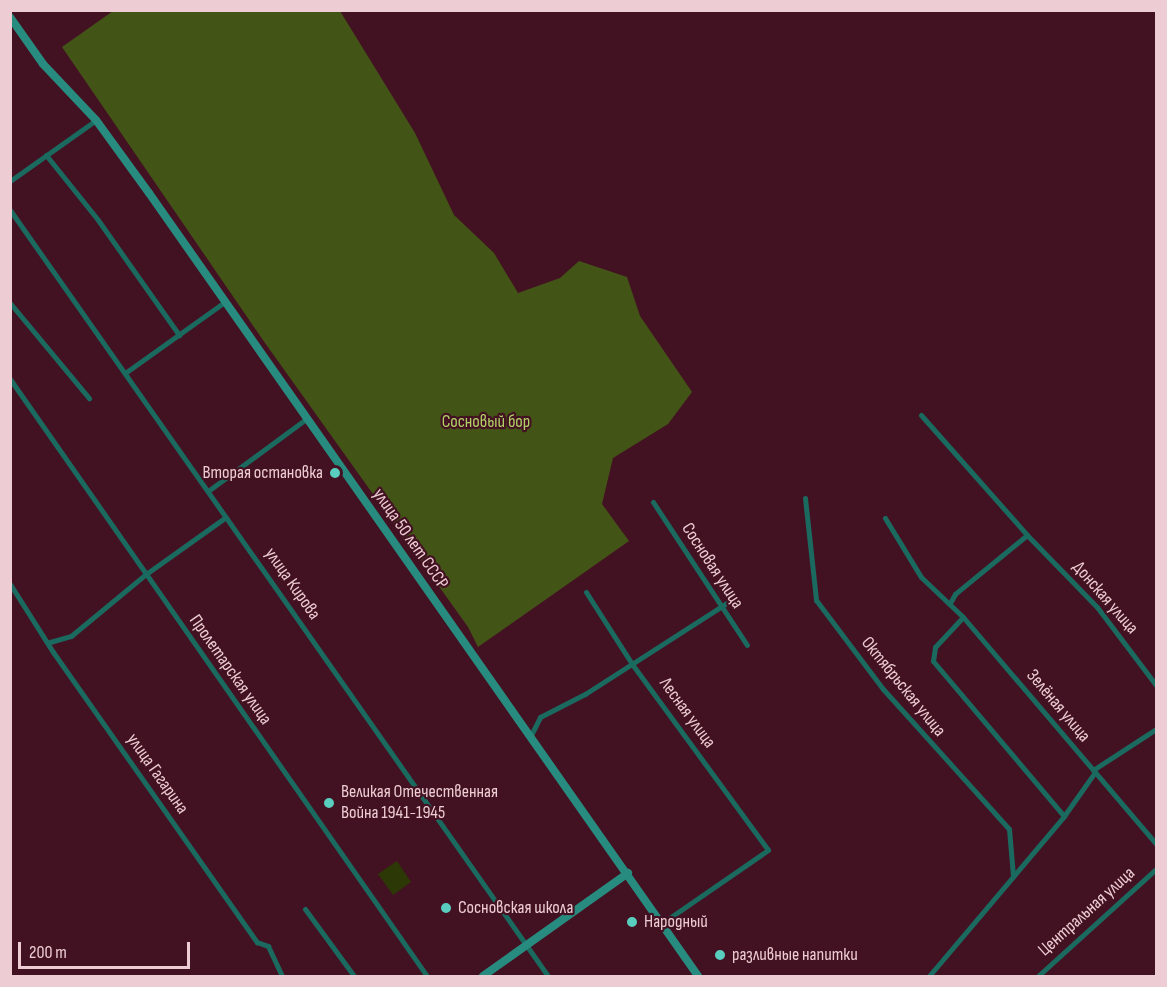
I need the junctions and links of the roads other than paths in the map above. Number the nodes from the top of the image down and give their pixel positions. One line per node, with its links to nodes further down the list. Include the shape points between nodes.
1 (10, 17): 2 (street, улица 50 лет СССР, via 43,64)
2 (96, 120): 3 (street); 6 (street, улица 50 лет СССР)
3 (46, 155): 4 (street); 8 (street)
4 (10, 181)
5 (10, 210): 9 (street, улица Кирова)
6 (226, 301): 8 (street); 13 (street, улица 50 лет СССР)
7 (10, 303): 11 (street)
8 (179, 334): 9 (street)
9 (125, 373): 14 (street, улица Кирова)
10 (12, 383): 20 (street, Пролетарская улица)
11 (89, 398)
12 (921, 415): 19 (street, Донская улица)
13 (306, 419): 14 (street); 32 (street, улица 50 лет СССР)
14 (208, 491): 17 (street, улица Кирова)
15 (806, 498): 38 (street, Октябрьская улица, via 816,600 883,689 1009,829)
16 (653, 502): 25 (street, Сосновая улица)
17 (226, 518): 20 (street); 41 (street, улица Кирова)
18 (885, 518): 24 (street, Зелёная улица, via 921,578)
19 (1027, 535): 24 (street, via 955,594); 30 (street, Донская улица, via 1097,607)
20 (146, 574): 27 (street, via 71,636); 44 (street, Пролетарская улица)
21 (10, 584): 27 (street, улица Гагарина)
22 (586, 592): 29 (street, Лесная улица)
23 (733, 599): 25 (street)
24 (950, 603): 26 (street, Зелёная улица)
25 (720, 608): 28 (street, Сосновая улица); 29 (street)
26 (963, 617): 33 (street, Зелёная улица); 34 (street, via 939,641 931,656 933,661)
27 (50, 642): 42 (street, улица Гагарина, via 257,942 268,946)
28 (747, 645)
29 (632, 664): 32 (street, via 540,717); 40 (street, Лесная улица, via 768,850)
30 (1156, 685)
31 (1156, 729): 33 (street)
32 (531, 735): 37 (street, улица 50 лет СССР)
33 (1094, 771): 34 (street); 35 (street, Зелёная улица)
34 (1064, 816): 38 (street)
35 (1156, 844)
36 (1156, 869): 49 (street, Центральная улица)
37 (628, 873): 40 (street, улица 50 лет СССР); 41 (street)
38 (1013, 876): 48 (street)
39 (305, 909): 43 (street)
40 (662, 923): 47 (street, улица 50 лет СССР)
41 (526, 946): 45 (street); 46 (street, улица Кирова)
42 (282, 976)
43 (354, 976)
44 (427, 976)
45 (483, 976)
46 (548, 976)
47 (698, 976)
48 (929, 976)
49 (1038, 976)

